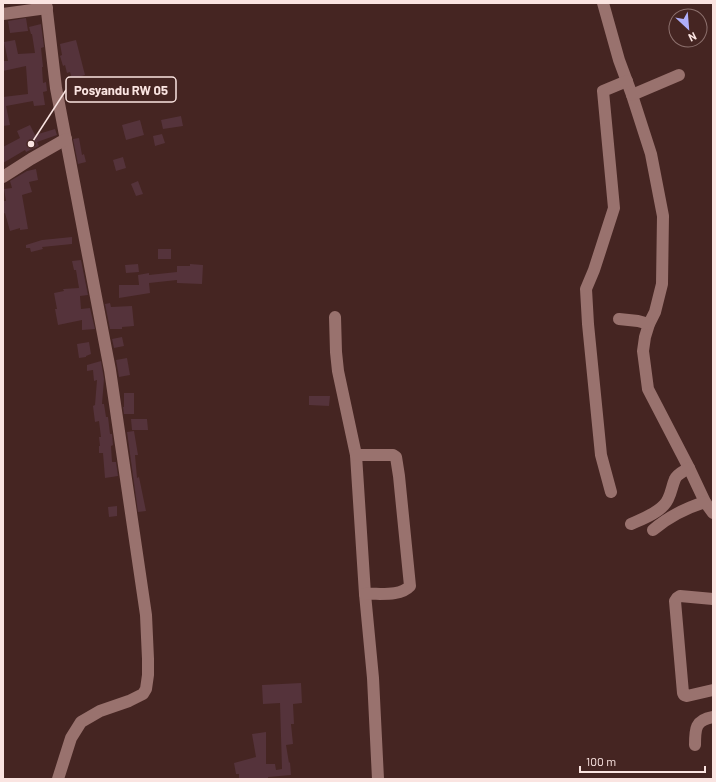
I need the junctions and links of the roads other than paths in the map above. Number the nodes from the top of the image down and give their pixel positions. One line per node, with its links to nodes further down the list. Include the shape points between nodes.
1 (603, 3): 5 (street)
2 (47, 6): 3 (street); 7 (street, via 56,88)
3 (3, 14)
4 (679, 75): 6 (street)
5 (627, 81): 6 (street); 14 (street, via 603,91 614,208 586,289 601,454)
6 (632, 95): 11 (street, via 651,154 663,216 662,284)
7 (66, 139): 8 (street); 24 (street, via 111,378 146,614 148,675 146,689 139,697 100,710 81,722 71,738)
8 (3, 177)
9 (335, 317): 12 (street, via 338,371)
10 (619, 319): 11 (street)
11 (649, 324): 13 (street, via 643,351 648,389)
12 (356, 455): 19 (street); 19 (street, via 396,457 410,586 405,591)
13 (689, 468): 15 (street); 17 (street, via 675,478 663,507)
14 (611, 492)
15 (705, 502): 16 (street); 18 (street, via 688,508)
16 (713, 513)
17 (631, 524)
18 (653, 530)
19 (365, 594): 25 (street, via 373,678)
20 (713, 599): 21 (street, via 680,596 675,601 683,693 687,696)
21 (713, 690)
22 (713, 717): 23 (street, via 697,725)
23 (695, 745)
24 (58, 779)
25 (378, 779)

